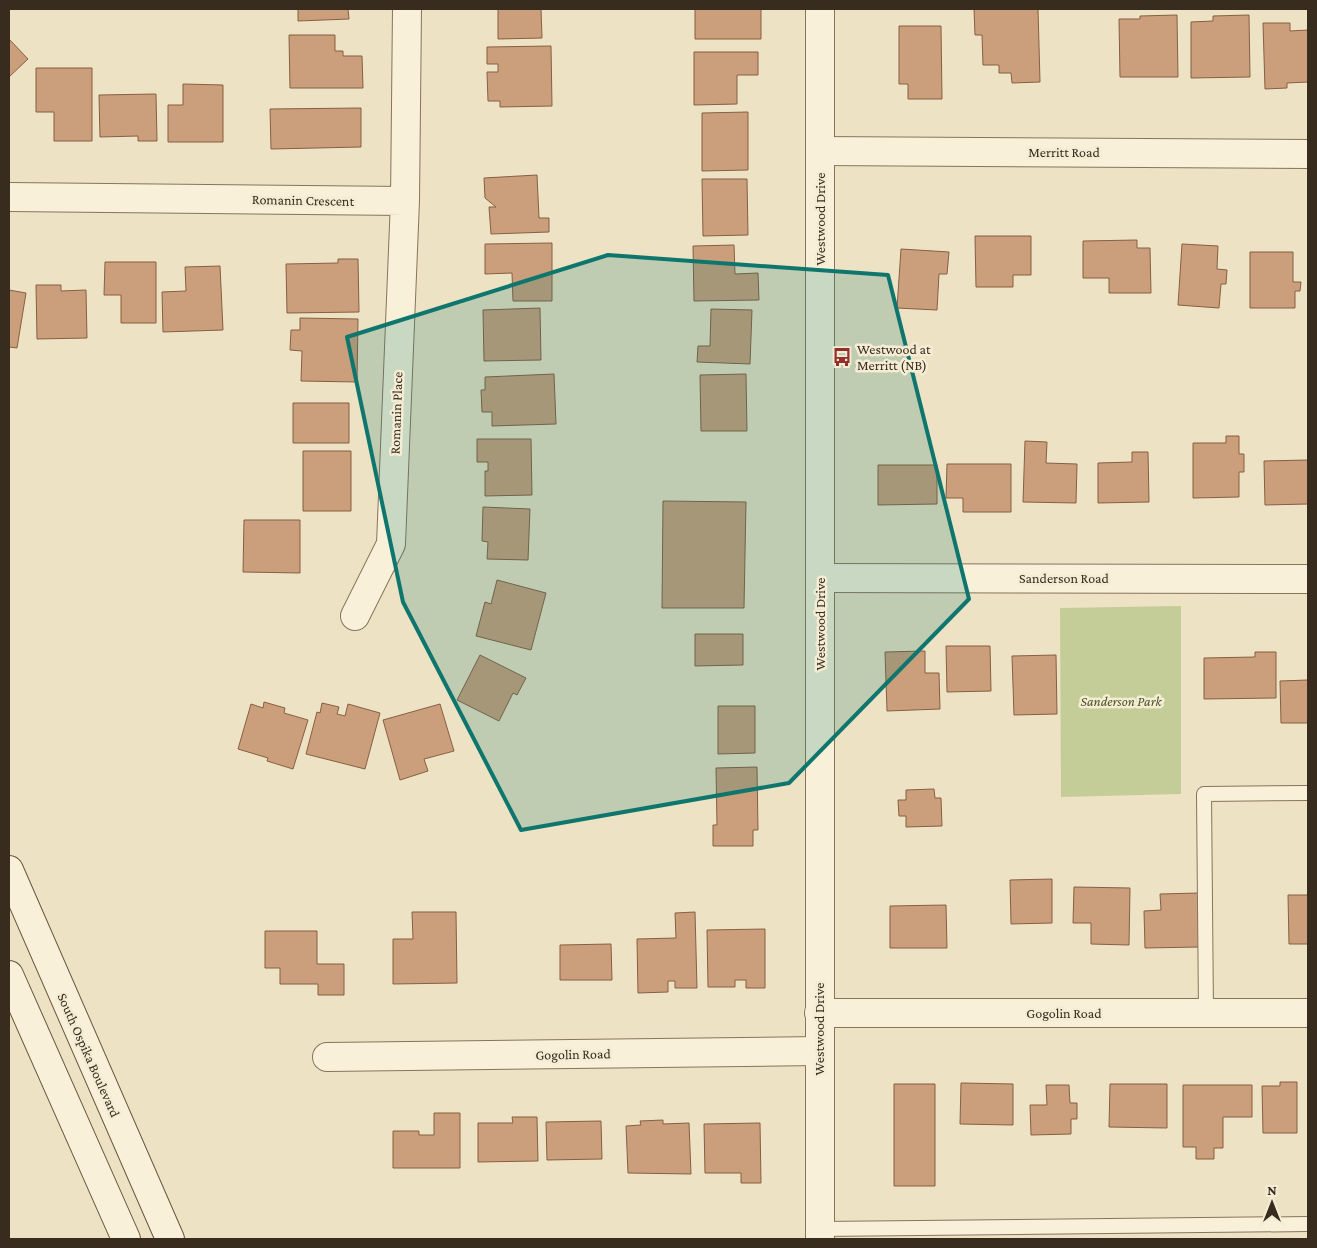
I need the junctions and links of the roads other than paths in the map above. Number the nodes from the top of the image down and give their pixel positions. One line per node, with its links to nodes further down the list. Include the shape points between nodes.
1 (407, 9): 6 (street)
2 (820, 9): 3 (street, Westwood Drive)
3 (820, 151): 4 (street, Merritt Road); 7 (street, Westwood Drive)
4 (1308, 154)
5 (9, 197): 6 (street, Romanin Crescent)
6 (405, 201): 9 (street, Romanin Place, via 391,544)
7 (820, 578): 8 (street, Sanderson Road); 13 (street, Westwood Drive)
8 (1308, 579)
9 (355, 616)
10 (1308, 793): 14 (lane, via 1204,794)
11 (9, 870): 21 (street, South Ospika Boulevard)
12 (9, 975): 20 (street)
13 (819, 1013): 14 (street, Gogolin Road); 16 (street, Westwood Drive)
14 (1206, 1013): 15 (street, Gogolin Road)
15 (1308, 1013)
16 (819, 1051): 17 (street, Gogolin Road); 19 (street, Westwood Drive)
17 (326, 1058)
18 (1308, 1224): 19 (lane)
19 (820, 1234)
20 (126, 1239)
21 (170, 1239)

